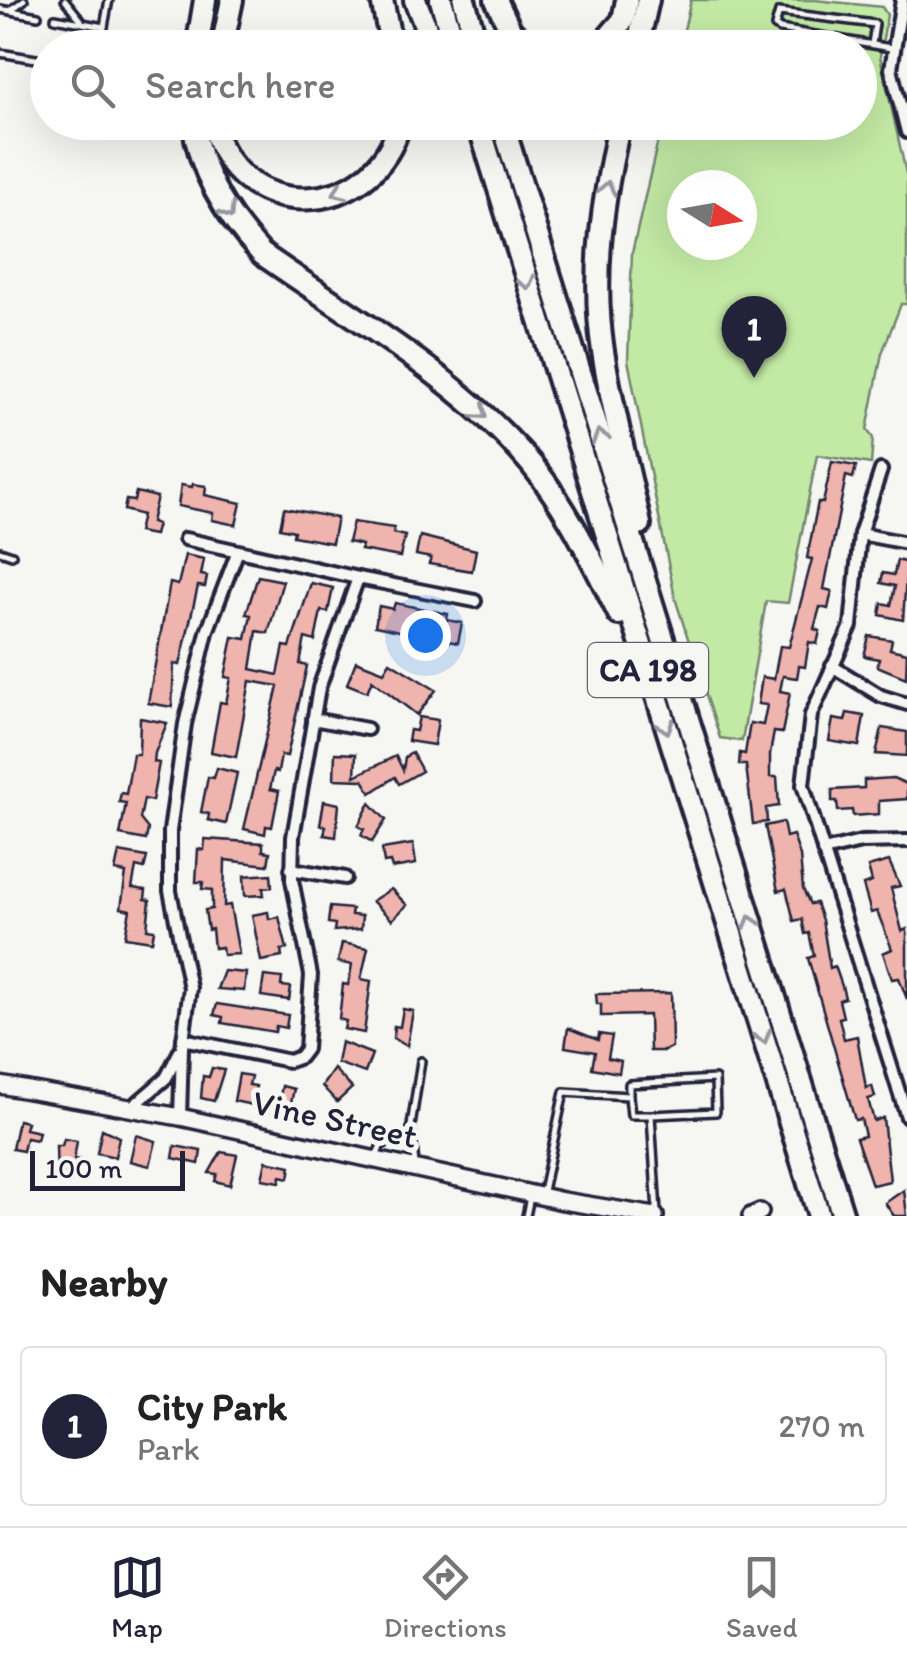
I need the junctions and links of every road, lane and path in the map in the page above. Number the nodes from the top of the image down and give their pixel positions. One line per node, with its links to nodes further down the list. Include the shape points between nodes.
1 (24, 0): 15 (lane)
2 (64, 0): 18 (lane)
3 (109, 0): 19 (lane)
4 (205, 0): 21 (highway)
5 (232, 0): 22 (highway)
6 (382, 0): 23 (highway)
7 (416, 0): 24 (highway)
8 (441, 0): 25 (highway)
9 (464, 0): 26 (highway)
10 (496, 0): 27 (highway)
11 (627, 0): 28 (highway)
12 (648, 0): 29 (highway)
13 (902, 0): 33 (street)
14 (0, 9): 15 (lane)
15 (10, 10): 16 (lane)
16 (38, 16)
17 (56, 18): 18 (lane)
18 (83, 23): 19 (lane)
19 (104, 27): 20 (lane)
20 (103, 30)
21 (199, 30)
22 (226, 30)
23 (388, 30)
24 (427, 30)
25 (450, 30)
26 (473, 30)
27 (510, 30)
28 (614, 30)
29 (641, 30)
30 (797, 30): 31 (lane, via 776,26 779,12 876,24)
31 (875, 30)
32 (877, 45): 33 (lane)
33 (891, 48): 36 (street)
34 (0, 54): 35 (lane)
35 (30, 58)
36 (907, 132)
37 (198, 140): 56 (highway, one-way to 56, via 211,183 262,254 461,395 522,453 558,502)
38 (220, 140): 39 (highway, one-way to 38, via 380,167 316,200 265,191 228,159)
39 (392, 140)
40 (474, 140): 44 (highway, CA 198)
41 (483, 140): 44 (highway, CA 198)
42 (508, 140): 53 (highway, CA 198, one-way to 42)
43 (617, 140): 53 (highway, one-way to 43, via 602,349 598,273)
44 (509, 224): 56 (highway, CA 198, one-way to 56)
45 (881, 470): 46 (street)
46 (860, 534): 48 (street); 55 (street, via 851,626)
47 (185, 540): 50 (street)
48 (907, 543)
49 (0, 551): 51 (lane)
50 (237, 552): 52 (street); 64 (street, via 207,632 186,724 168,857 173,911 190,974)
51 (12, 556)
52 (358, 578): 54 (street); 58 (street)
53 (650, 596): 79 (highway, CA 198, one-way to 53)
54 (475, 601)
55 (832, 666): 57 (street); 61 (street, via 811,715 803,766 806,805)
56 (653, 684): 78 (highway, CA 198, one-way to 78)
57 (907, 704)
58 (313, 718): 59 (street); 62 (street)
59 (367, 730)
60 (907, 841): 61 (street)
61 (823, 851): 70 (street)
62 (290, 869): 63 (street); 64 (street, via 312,986 308,1042 300,1057)
63 (345, 878)
64 (182, 1043): 68 (street, via 166,1078); 71 (street)
65 (421, 1060): 72 (lane)
66 (0, 1085): 68 (street, Vine Street)
67 (629, 1096): 69 (lane, via 631,1114); 69 (lane, via 629,1084 715,1079 716,1112); 75 (lane, via 564,1092)
68 (131, 1108): 71 (street, Vine Street)
69 (651, 1115): 77 (lane)
70 (907, 1116)
71 (180, 1117): 73 (street, Vine Street)
72 (413, 1134): 73 (lane, via 381,1145); 74 (lane)
73 (376, 1158): 74 (street, Vine Street)
74 (415, 1166): 75 (street, Vine Street)
75 (536, 1196): 76 (lane); 77 (street, Vine Street)
76 (526, 1216)
77 (656, 1216)
78 (819, 1216)
79 (843, 1216)

